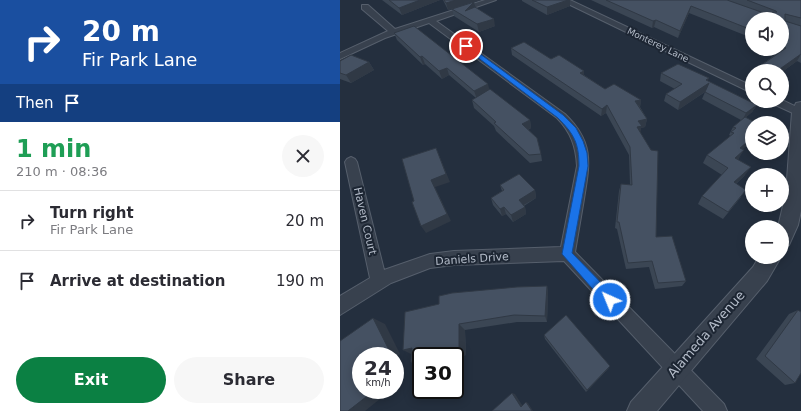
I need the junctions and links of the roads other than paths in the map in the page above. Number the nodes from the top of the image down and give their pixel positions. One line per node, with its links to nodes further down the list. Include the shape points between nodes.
1 (492, 0): 4 (street)
2 (564, 0): 7 (street, Monterey Lane)
3 (365, 6): 5 (street)
4 (430, 20): 5 (street); 13 (street, via 561,116 574,130 583,153 583,166)
5 (394, 32): 6 (street)
6 (340, 56)
7 (745, 87)
8 (789, 105): 9 (street)
9 (800, 109): 11 (street)
10 (351, 162): 15 (street, Haven Court)
11 (796, 220): 12 (street)
12 (789, 230)
13 (567, 254): 15 (street, Daniels Drive, via 448,259 430,262); 17 (street)
14 (766, 264): 17 (street, Alameda Avenue)
15 (379, 281): 16 (street, Daniels Drive)
16 (340, 306)
17 (676, 369): 18 (street, Alameda Avenue); 19 (street)
18 (640, 411)
19 (717, 411)

